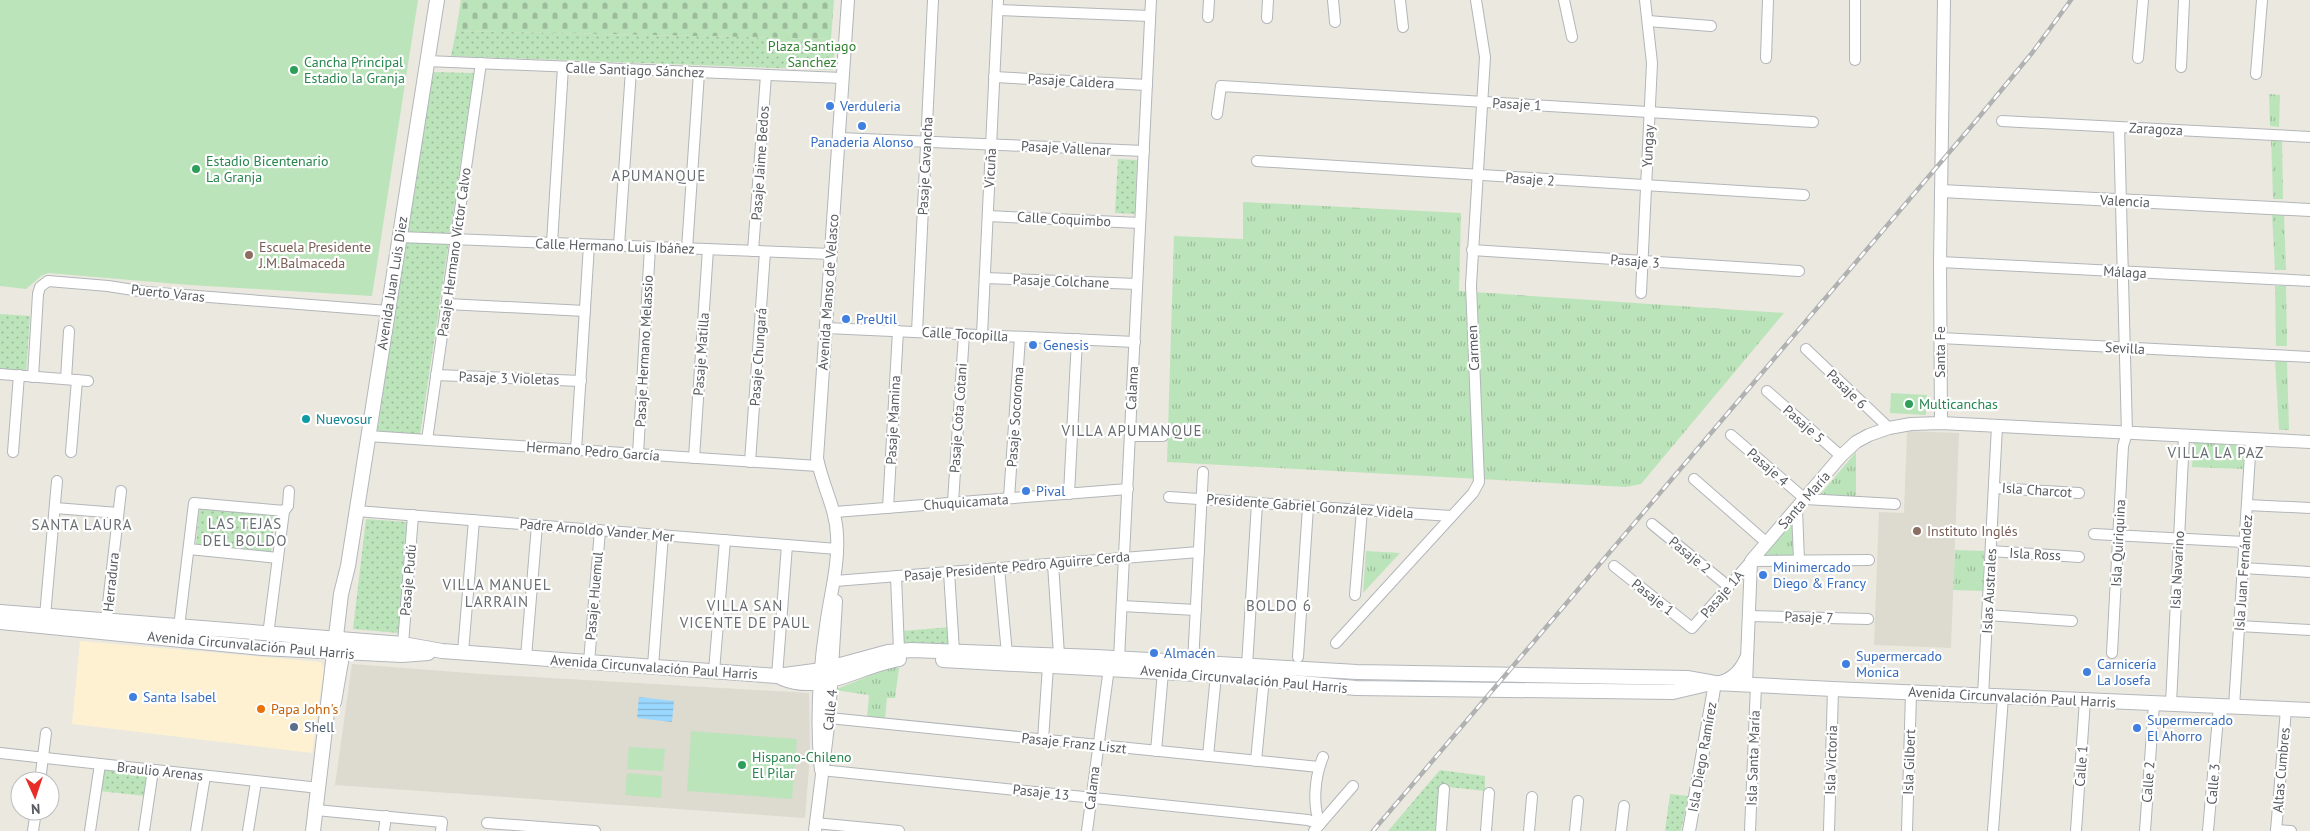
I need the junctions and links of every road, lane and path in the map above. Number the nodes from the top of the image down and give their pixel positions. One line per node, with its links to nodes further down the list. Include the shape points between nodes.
1 (437, 0): 30 (main road, Avenida Juan Luis Diez)
2 (848, 0): 39 (street, Avenida Manso de Velasco)
3 (933, 0): 49 (street, Pasaje Cavancha)
4 (1151, 0): 19 (street, Calama)
5 (1209, 0): 20 (street)
6 (1268, 0): 21 (street)
7 (1333, 0): 23 (street)
8 (1400, 0): 25 (street)
9 (1476, 0): 41 (street, Carmen, via 1485,57)
10 (1564, 0): 26 (street)
11 (1645, 0): 22 (street, Yungay)
12 (1768, 0): 27 (street)
13 (1855, 0): 29 (street)
14 (1944, 0): 55 (street, Santa Fe)
15 (2144, 0): 28 (street)
16 (2184, 0): 33 (street)
17 (2262, 0): 36 (street)
18 (998, 5): 19 (street); 38 (street, Vicuña)
19 (1150, 16): 40 (street, Calama)
20 (1208, 17)
21 (1267, 18)
22 (1648, 21): 24 (street); 42 (street, Yungay, via 1652,63)
23 (1335, 22)
24 (1710, 26)
25 (1404, 27)
26 (1572, 37)
27 (1766, 58)
28 (2138, 58)
29 (1855, 60)
30 (426, 61): 31 (street, Calle Santiago Sánchez); 61 (main road, Avenida Juan Luis Diez)
31 (481, 63): 32 (street, Calle Santiago Sánchez); 62 (street, Pasaje Hermano Víctor Calvo)
32 (563, 67): 34 (street, Calle Santiago Sánchez); 63 (street)
33 (2180, 67)
34 (631, 70): 35 (street, Calle Santiago Sánchez); 65 (street)
35 (699, 73): 37 (street, Calle Santiago Sánchez); 67 (street)
36 (2256, 74)
37 (766, 75): 39 (street, Calle Santiago Sánchez); 70 (street, Pasaje Jaime Bedos)
38 (994, 77): 40 (street, Pasaje Caldera); 50 (street, Vicuña)
39 (843, 78): 48 (street, Avenida Manso de Velasco)
40 (1147, 85): 51 (street, Calama)
41 (1482, 102): 42 (street, Pasaje 1); 43 (street, Pasaje 1, via 1221,86); 53 (street, Carmen)
42 (1650, 111): 45 (street, Pasaje 1); 54 (street, Yungay)
43 (1217, 114)
44 (2002, 121): 46 (street, Zaragoza)
45 (1813, 122)
46 (2119, 127): 47 (street, Zaragoza); 57 (street, Isla Quiriquina)
47 (2310, 137)
48 (838, 138): 49 (street, Pasaje Vallenar); 72 (street, Avenida Manso de Velasco)
49 (926, 142): 50 (street, Pasaje Vallenar); 87 (street, Pasaje Cavancha)
50 (991, 144): 51 (street, Pasaje Vallenar); 59 (street, Vicuña)
51 (1144, 152): 60 (street, Calama)
52 (1257, 161): 53 (street, Pasaje 2)
53 (1477, 175): 54 (street, Pasaje 2); 69 (street, Carmen)
54 (1646, 186): 56 (street, Pasaje 2); 73 (street, Yungay)
55 (1941, 191): 57 (street, Valencia); 74 (street, Santa Fe)
56 (1804, 195)
57 (2121, 201): 58 (street, Valencia); 76 (street, Isla Quiriquina)
58 (2310, 210)
59 (988, 216): 60 (street, Calle Coquimbo); 77 (street, Vicuña)
60 (1140, 223): 79 (street, Calama)
61 (399, 237): 62 (street, Calle Hermano Luis Ibáñez); 82 (main road, Avenida Juan Luis Diez)
62 (456, 239): 63 (street, Calle Hermano Luis Ibáñez); 81 (street, Pasaje Hermano Víctor Calvo)
63 (552, 243): 64 (street, Calle Hermano Luis Ibáñez)
64 (589, 244): 65 (street, Calle Hermano Luis Ibáñez); 83 (street)
65 (618, 246): 66 (street, Calle Hermano Luis Ibáñez)
66 (650, 247): 67 (street, Calle Hermano Luis Ibáñez); 121 (street, Pasaje Hermano Melassio)
67 (687, 248): 68 (street, Calle Hermano Luis Ibáñez)
68 (708, 249): 70 (street, Calle Hermano Luis Ibáñez); 123 (street, Pasaje Matilla)
69 (1472, 250): 73 (street, Pasaje 3); 153 (street, Carmen, via 1471,303 1479,482)
70 (753, 251): 71 (street, Calle Hermano Luis Ibáñez)
71 (765, 252): 72 (street, Calle Hermano Luis Ibáñez); 124 (street, Pasaje Chungará)
72 (831, 254): 84 (street, Avenida Manso de Velasco)
73 (1642, 261): 75 (street, Pasaje 3); 80 (street, Yungay)
74 (1940, 262): 76 (street, Málaga); 91 (street, Santa Fe)
75 (1798, 271)
76 (2123, 272): 78 (street, Málaga); 94 (street, Isla Quiriquina)
77 (985, 278): 79 (street, Pasaje Colchane); 89 (street, Vicuña)
78 (2310, 281)
79 (1137, 284): 93 (street, Calama)
80 (1641, 293)
81 (447, 304): 83 (street); 99 (street, Pasaje Hermano Víctor Calvo)
82 (388, 311): 100 (street, Puerto Varas, via 48,281 40,287 38,294); 111 (main road, Avenida Juan Luis Diez)
83 (585, 311): 104 (street)
84 (826, 328): 86 (street, Calle Tocopilla); 125 (street, Avenida Manso de Velasco)
85 (69, 331): 101 (street)
86 (898, 331): 87 (street, Calle Tocopilla); 145 (street, Pasaje Mamina)
87 (917, 332): 88 (street, Calle Tocopilla)
88 (964, 334): 89 (street, Calle Tocopilla); 138 (street, Pasaje Cota Cotani)
89 (982, 335): 90 (street, Calle Tocopilla)
90 (1020, 337): 92 (street, Calle Tocopilla); 136 (street, Pasaje Socoroma)
91 (1940, 338): 94 (street, Sevilla); 106 (street, Santa Fe)
92 (1078, 339): 93 (street, Calle Tocopilla); 134 (street)
93 (1135, 342): 112 (street, Calama)
94 (2125, 348): 96 (street, Sevilla); 109 (street, Isla Quiriquina)
95 (1806, 349): 108 (street, Pasaje 6)
96 (2310, 357)
97 (0, 374): 98 (street)
98 (19, 375): 100 (street); 119 (street)
99 (436, 376): 104 (street, Pasaje 3 Violetas); 116 (street, Pasaje Hermano Víctor Calvo)
100 (33, 377): 101 (street)
101 (66, 380): 102 (street)
102 (77, 380): 103 (street); 120 (street)
103 (88, 381)
104 (581, 381): 118 (street)
105 (1767, 391): 122 (street, Pasaje 5)
106 (1941, 423): 107 (street); 108 (street, Santa María)
107 (1997, 426): 109 (street); 129 (street, Islas Australes)
108 (1889, 428): 122 (street, Santa María, via 1862,438)
109 (2127, 433): 114 (street); 160 (street, Isla Quiriquina, via 2123,446)
110 (1731, 435): 140 (street, Pasaje 4)
111 (368, 436): 116 (street, Hermano Pedro García); 149 (main road, Avenida Juan Luis Diez)
112 (1130, 436): 113 (street); 130 (street, Calama)
113 (1163, 436)
114 (2184, 436): 115 (street); 161 (street, Isla Navarino)
115 (2251, 439): 117 (street); 142 (street, Isla Juan Fernández)
116 (427, 440): 118 (street, Hermano Pedro García)
117 (2310, 442)
118 (576, 450): 121 (street, Hermano Pedro García)
119 (13, 452)
120 (72, 452)
121 (638, 454): 123 (street, Hermano Pedro García)
122 (1841, 456): 140 (street, Santa María)
123 (694, 458): 124 (street, Hermano Pedro García)
124 (750, 462): 125 (street, Hermano Pedro García)
125 (818, 466): 150 (street, Avenida Manso de Velasco)
126 (1203, 472): 137 (street)
127 (1694, 479): 164 (street)
128 (57, 481): 144 (street)
129 (1994, 488): 133 (street, Isla Charcot); 169 (street, Islas Australes)
130 (1128, 489): 134 (street, Chuquicamata); 172 (street, Calama)
131 (121, 491): 151 (street, Herradura)
132 (289, 492): 148 (street, via 288,506)
133 (2079, 493)
134 (1069, 494): 136 (street, Chuquicamata)
135 (1169, 497): 137 (street, Presidente Gabriel González Videla)
136 (1010, 498): 138 (street, Chuquicamata)
137 (1202, 499): 139 (street, Presidente Gabriel González Videla); 168 (street)
138 (953, 502): 145 (street, Chuquicamata)
139 (1256, 503): 143 (street, Presidente Gabriel González Videla); 219 (street)
140 (1801, 504): 141 (street); 164 (street, Santa María); 175 (street)
141 (1895, 504)
142 (2247, 505): 146 (street); 163 (street, Isla Juan Fernández)
143 (1308, 507): 147 (street, Presidente Gabriel González Videla); 213 (street)
144 (54, 508): 151 (street); 189 (street)
145 (888, 508): 150 (street, Chuquicamata)
146 (2310, 508)
147 (1362, 510): 153 (street, Presidente Gabriel González Videla); 185 (street)
148 (284, 511): 167 (street, via 194,503); 171 (street)
149 (357, 511): 152 (street, Padre Arnoldo Vander Mer); 203 (main road, Avenida Juan Luis Diez)
150 (835, 512): 166 (street, Avenida Manso de Velasco)
151 (118, 513): 193 (street, Herradura)
152 (413, 516): 154 (street, Padre Arnoldo Vander Mer); 202 (street, Pasaje Pudú)
153 (1451, 516): 201 (street, Carmen)
154 (474, 520): 156 (street, Padre Arnoldo Vander Mer); 208 (street)
155 (1652, 524): 184 (street, Pasaje 2)
156 (537, 525): 157 (street, Padre Arnoldo Vander Mer); 212 (street)
157 (600, 530): 159 (street, Padre Arnoldo Vander Mer); 214 (street, Pasaje Huemul)
158 (2094, 534): 160 (street)
159 (663, 535): 162 (street, Padre Arnoldo Vander Mer); 217 (street)
160 (2119, 535): 161 (street); 209 (street, Isla Quiriquina)
161 (2179, 539): 163 (street); 234 (street, Isla Navarino)
162 (725, 540): 165 (street, Padre Arnoldo Vander Mer); 220 (street)
163 (2244, 542): 179 (street, Isla Juan Fernández)
164 (1767, 543): 174 (street, Santa María)
165 (787, 545): 166 (street, Padre Arnoldo Vander Mer); 224 (street)
166 (838, 549): 183 (street, Avenida Manso de Velasco)
167 (189, 550): 171 (street); 197 (street)
168 (1199, 552): 172 (street, Pasaje Presidente Pedro Aguirre Cerda); 187 (street)
169 (1991, 552): 170 (street, Isla Ross); 191 (street, Islas Australes)
170 (2079, 557)
171 (278, 558): 200 (street)
172 (1124, 558): 176 (street, Pasaje Presidente Pedro Aguirre Cerda); 186 (street, Calama)
173 (1870, 560): 175 (street)
174 (1751, 561): 175 (street); 184 (street, Pasaje 1A); 190 (street)
175 (1799, 561)
176 (1053, 564): 178 (street, Pasaje Presidente Pedro Aguirre Cerda); 211 (street)
177 (1614, 566): 198 (street, Pasaje 1)
178 (1000, 568): 180 (street, Pasaje Presidente Pedro Aguirre Cerda); 210 (street)
179 (2243, 568): 181 (street); 196 (street, Isla Juan Fernández)
180 (949, 572): 182 (street, Pasaje Presidente Pedro Aguirre Cerda); 207 (street)
181 (2310, 572)
182 (896, 576): 183 (street, Pasaje Presidente Pedro Aguirre Cerda); 205 (street)
183 (834, 581): 222 (street, Avenida Manso de Velasco, via 826,625)
184 (1728, 586): 198 (street, Pasaje 1A)
185 (1355, 595)
186 (1122, 606): 187 (street); 216 (street, Calama)
187 (1196, 610): 215 (street)
188 (0, 612): 189 (main road, Avenida Circunvalación Paul Harris)
189 (45, 616): 193 (main road, Avenida Circunvalación Paul Harris)
190 (1749, 616): 192 (street, Pasaje 7); 204 (street)
191 (1987, 616): 194 (street); 230 (street, Islas Australes)
192 (1868, 619)
193 (106, 621): 197 (main road, Avenida Circunvalación Paul Harris)
194 (2072, 621)
195 (0, 622): 203 (main road, Avenida Circunvalación Paul Harris, via 193,643)
196 (2239, 626): 199 (street); 236 (street, Isla Juan Fernández)
197 (179, 627): 200 (main road, Avenida Circunvalación Paul Harris)
198 (1692, 628)
199 (2310, 630)
200 (268, 635): 203 (main road, Avenida Circunvalación Paul Harris)
201 (1336, 643)
202 (403, 644): 203 (main road, Avenida Circunvalación Paul Harris); 206 (main road, Avenida Circunvalación Paul Harris)
203 (339, 646): 206 (main road, Avenida Circunvalación Paul Harris, via 402,655); 257 (main road, Avenida Juan Luis Diez, via 339,683)
204 (1747, 646): 226 (street, via 1746,659 1740,670 1731,678); 227 (street)
205 (899, 650): 207 (main road, Avenida Circunvalación Paul Harris); 222 (main road, Avenida Circunvalación Paul Harris)
206 (442, 651): 208 (main road, Avenida Circunvalación Paul Harris)
207 (954, 651): 210 (main road, Avenida Circunvalación Paul Harris)
208 (463, 652): 212 (main road, Avenida Circunvalación Paul Harris)
209 (2112, 653)
210 (1008, 654): 211 (main road, Avenida Circunvalación Paul Harris)
211 (1059, 656): 216 (main road, Avenida Circunvalación Paul Harris)
212 (526, 657): 214 (main road, Avenida Circunvalación Paul Harris)
213 (1298, 657)
214 (589, 662): 217 (main road, Avenida Circunvalación Paul Harris)
215 (1193, 663): 216 (main road, Avenida Circunvalación Paul Harris); 219 (main road, Avenida Circunvalación Paul Harris)
216 (1115, 664): 218 (main road, Avenida Circunvalación Paul Harris); 221 (main road, Avenida Circunvalación Paul Harris); 242 (street, Calama)
217 (653, 666): 220 (main road, Avenida Circunvalación Paul Harris)
218 (1048, 666): 222 (main road, Avenida Circunvalación Paul Harris, via 900,659); 241 (street)
219 (1247, 666): 226 (main road, Avenida Circunvalación Paul Harris, via 1357,672 1687,678)
220 (714, 671): 224 (main road, Avenida Circunvalación Paul Harris)
221 (1163, 672): 223 (main road, Avenida Circunvalación Paul Harris); 243 (street)
222 (827, 675): 224 (main road, Avenida Circunvalación Paul Harris); 239 (street, Calle 4); 252 (street, Calle 4, via 818,732)
223 (1216, 675): 225 (main road, Avenida Circunvalación Paul Harris); 245 (street)
224 (777, 676)
225 (1264, 678): 226 (main road, Avenida Circunvalación Paul Harris, via 1356,688 1635,692 1673,692); 248 (street)
226 (1715, 683): 227 (main road, Avenida Circunvalación Paul Harris); 286 (street, Isla Diego Ramírez)
227 (1751, 685): 228 (main road, Avenida Circunvalación Paul Harris); 287 (street, Isla Santa María)
228 (1833, 689): 229 (main road, Avenida Circunvalación Paul Harris); 288 (street, Isla Victoria)
229 (1910, 693): 230 (main road, Avenida Circunvalación Paul Harris); 289 (street, Isla Gilbert)
230 (1983, 696): 231 (main road, Avenida Circunvalación Paul Harris)
231 (2003, 697): 232 (main road, Avenida Circunvalación Paul Harris); 290 (street)
232 (2085, 700): 233 (main road, Avenida Circunvalación Paul Harris); 291 (street, Calle 1)
233 (2154, 704): 234 (main road, Avenida Circunvalación Paul Harris); 292 (street, Calle 2)
234 (2171, 704): 235 (main road, Avenida Circunvalación Paul Harris)
235 (2219, 706): 236 (main road, Avenida Circunvalación Paul Harris); 293 (street, Calle 3)
236 (2234, 707): 237 (main road, Avenida Circunvalación Paul Harris)
237 (2286, 710): 238 (main road, Avenida Circunvalación Paul Harris); 271 (street, Altas Cumbres)
238 (2310, 710)
239 (829, 718): 241 (street, Pasaje Franz Liszt); 252 (street, Calle 4)
240 (46, 733): 247 (street)
241 (1043, 740): 242 (street, Pasaje Franz Liszt)
242 (1097, 745): 243 (street, Pasaje Franz Liszt); 260 (street, Calama)
243 (1156, 751): 245 (street, Pasaje Franz Liszt)
244 (0, 753): 247 (street, Braulio Arenas)
245 (1208, 756): 248 (street, Pasaje Franz Liszt)
246 (1323, 757): 250 (street)
247 (43, 758): 249 (street, Braulio Arenas); 253 (street)
248 (1256, 761): 250 (street, Pasaje Franz Liszt)
249 (100, 764): 251 (street, Braulio Arenas); 272 (street)
250 (1319, 767): 269 (street)
251 (153, 770): 254 (street, Braulio Arenas); 273 (street)
252 (821, 770): 260 (street, Pasaje 13); 268 (street, Calle 4)
253 (41, 771)
254 (205, 776): 255 (street, Braulio Arenas); 274 (street)
255 (256, 782): 257 (street, Braulio Arenas); 275 (street)
256 (1353, 786): 269 (street)
257 (319, 788): 264 (main road, Avenida Juan Luis Diez)
258 (1444, 789): 281 (street)
259 (1489, 793): 282 (street)
260 (1091, 797): 269 (street, Pasaje 13, via 1308,820); 280 (street, Calama)
261 (1532, 797): 283 (street)
262 (1578, 801): 284 (street)
263 (1624, 806): 285 (street)
264 (316, 810): 265 (street); 276 (main road, Avenida Juan Luis Diez)
265 (386, 816): 267 (street); 277 (street)
266 (487, 823): 270 (street)
267 (441, 826)
268 (815, 827): 279 (street)
269 (1317, 828)
270 (544, 829): 278 (street)
271 (2276, 830): 294 (street)
272 (90, 831)
273 (144, 831)
274 (196, 831)
275 (248, 831)
276 (313, 831)
277 (384, 831)
278 (595, 831)
279 (899, 831)
280 (1087, 831)
281 (1441, 831)
282 (1486, 831)
283 (1529, 831)
284 (1575, 831)
285 (1621, 831)
286 (1689, 831)
287 (1750, 831)
288 (1829, 831)
289 (1906, 831)
290 (1993, 831)
291 (2076, 831)
292 (2145, 831)
293 (2208, 831)
294 (2291, 831)

